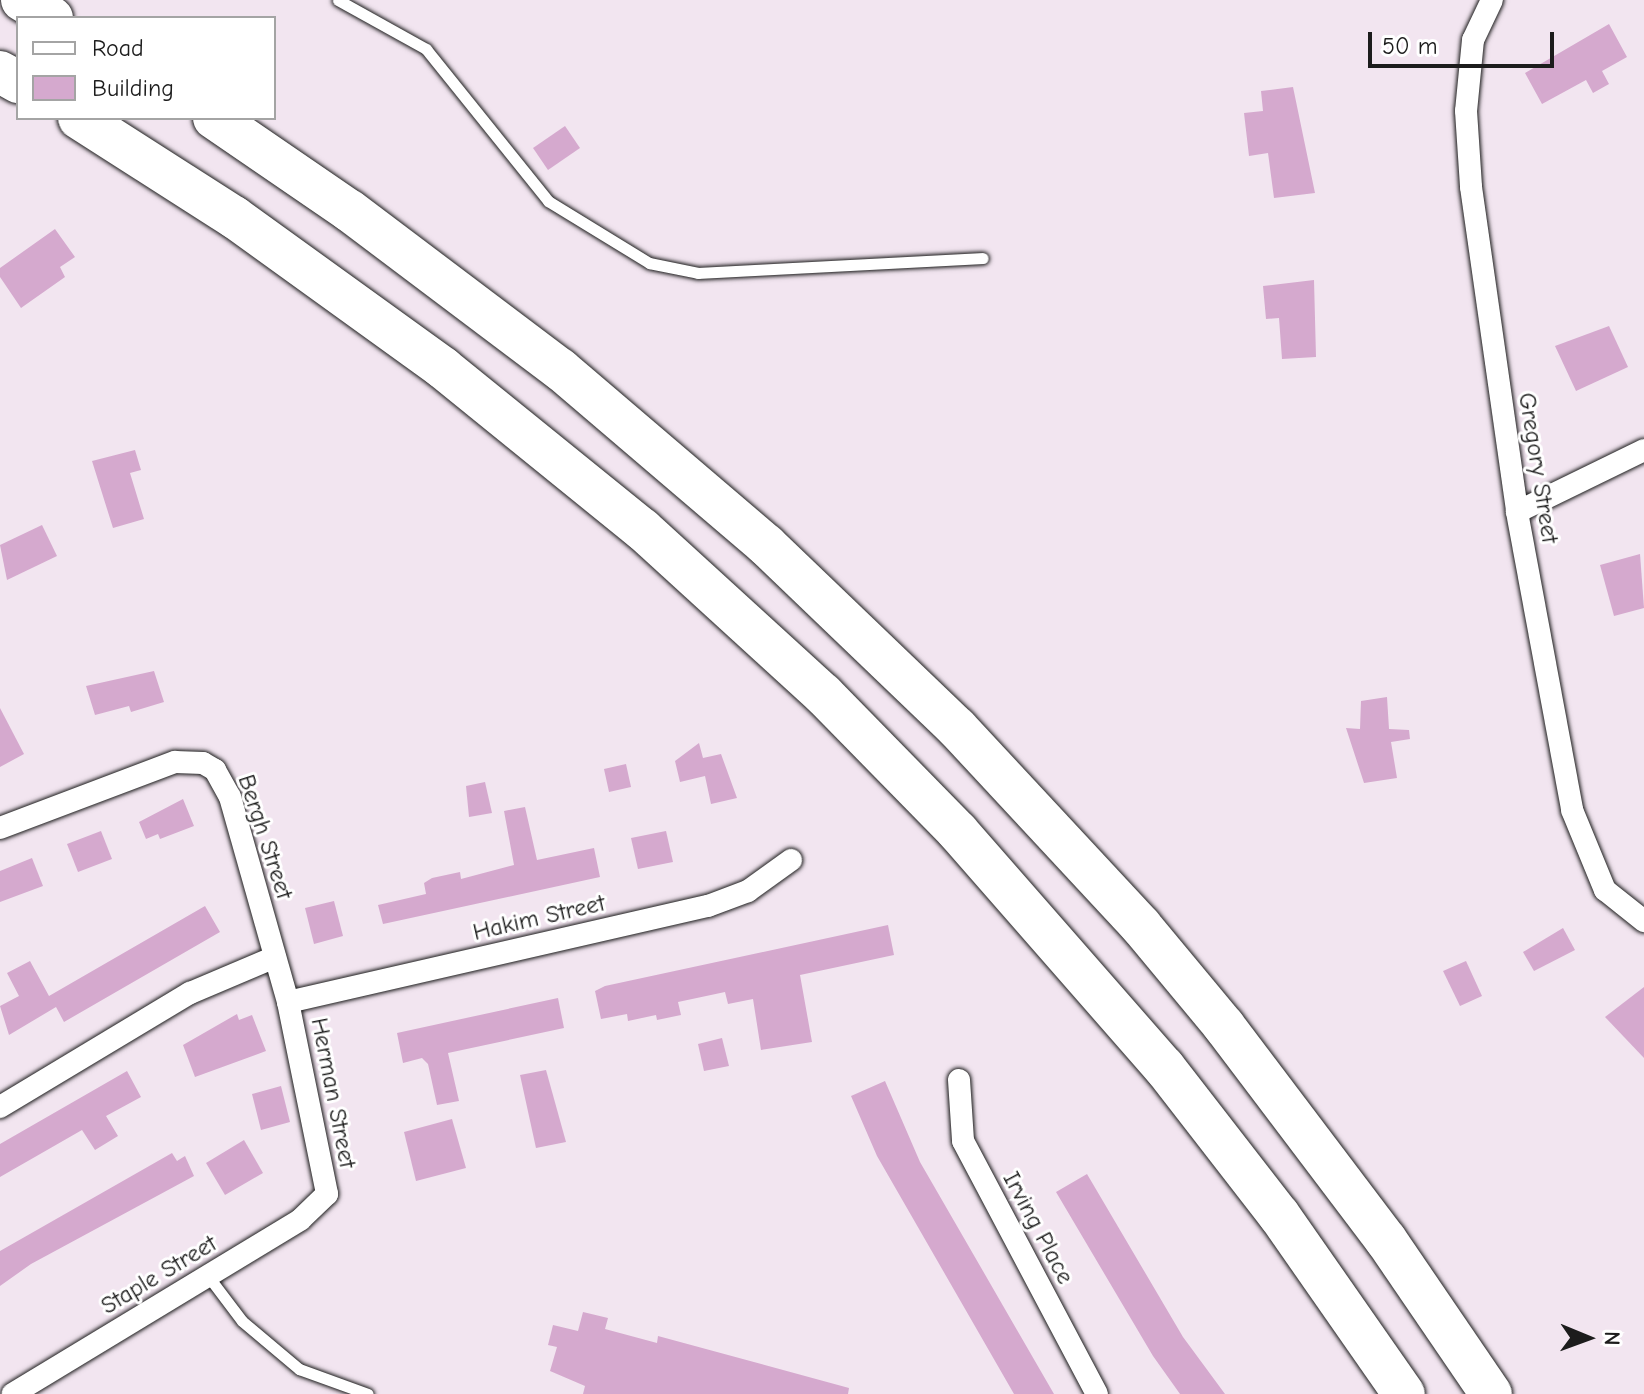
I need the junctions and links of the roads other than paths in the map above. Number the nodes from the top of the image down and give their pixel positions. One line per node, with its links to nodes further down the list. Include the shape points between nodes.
1 (22, 0): 4 (highway)
2 (338, 0): 7 (lane, via 426,49 548,201 649,263 698,273)
3 (1492, 0): 9 (street, Gregory Street, via 1473,40 1466,111 1471,187)
4 (49, 16)
5 (82, 120): 22 (highway, via 258,234 443,368 642,529 823,694 958,832 1156,1057 1279,1215)
6 (217, 120): 23 (highway, via 350,211 560,369 743,525 914,685 1076,854 1224,1026 1386,1240)
7 (983, 258)
8 (1644, 450): 9 (street)
9 (1517, 512): 12 (street, Gregory Street, via 1572,810 1605,890)
10 (0, 828): 13 (street, Bergh Street, via 160,767 203,763 215,770 230,797)
11 (791, 860): 14 (street, Hakim Street, via 748,891 708,906)
12 (1644, 921)
13 (275, 957): 14 (street, Bergh Street); 16 (street, via 190,993)
14 (288, 1002): 17 (street, Herman Street)
15 (959, 1080): 21 (street, Irving Place, via 963,1141)
16 (0, 1107)
17 (327, 1194): 18 (street, Staple Street, via 300,1220)
18 (208, 1276): 19 (street, Staple Street); 20 (lane, via 242,1321 299,1369)
19 (13, 1394)
20 (368, 1394)
21 (1097, 1394)
22 (1404, 1394)
23 (1491, 1394)

